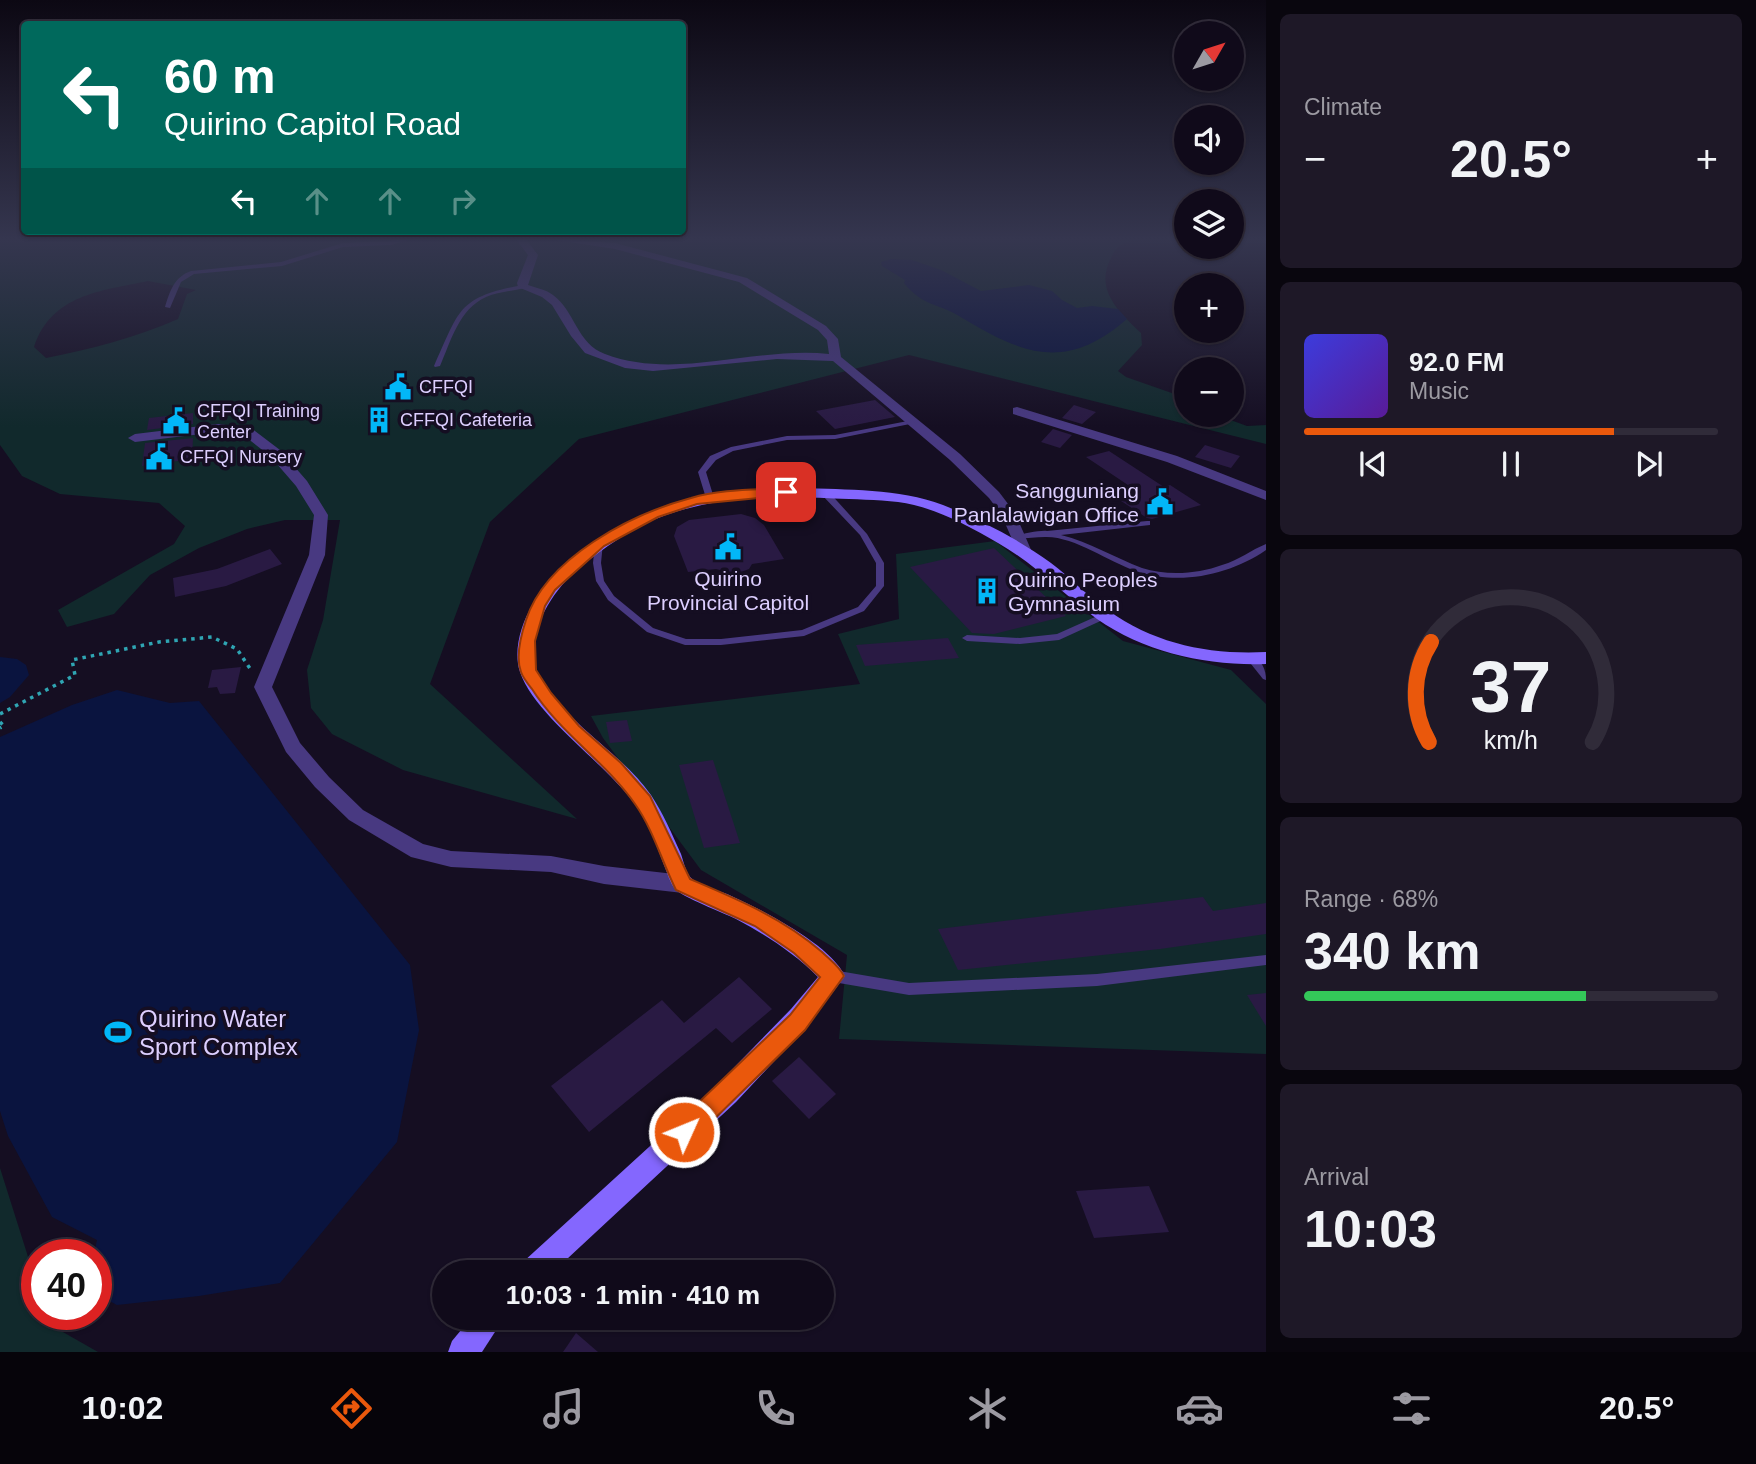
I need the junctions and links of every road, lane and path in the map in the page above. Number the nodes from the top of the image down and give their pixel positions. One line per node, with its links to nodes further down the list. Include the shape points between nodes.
1 (170, 301): 5 (lane)
2 (472, 301): 7 (lane, via 463,309)
3 (552, 301): 6 (street, via 579,344 610,361 648,366 777,354)
4 (778, 301): 6 (street, via 822,327 832,339)
5 (168, 307)
6 (836, 358): 9 (street)
7 (437, 366)
8 (1017, 411): 12 (street, via 1172,460)
9 (913, 422): 13 (lane, via 731,449 712,458 702,472); 17 (street, via 994,495 1008,513)
10 (135, 438): 23 (street, via 218,428 246,432 275,453 321,515 317,555)
11 (825, 493): 13 (street); 16 (lane, via 863,534 880,562 880,586 861,609 804,633 685,642 650,629 617,605 600,581); 17 (street, via 896,497 932,506)
12 (1266, 496)
13 (710, 498): 16 (street, via 665,510)
14 (1147, 523): 15 (lane)
15 (1042, 533): 17 (lane); 18 (lane, via 1090,545 1140,570 1186,575 1226,567)
16 (599, 543): 27 (street, via 549,587 538,606 527,641 528,670 573,730 643,801)
17 (1021, 544): 19 (street)
18 (1266, 546)
19 (1104, 616): 20 (lane, via 1059,637 1020,641); 21 (street, via 1148,640 1215,657)
20 (967, 638)
21 (1259, 659): 22 (lane)
22 (1266, 677)
23 (263, 687): 24 (path, via 237,649 212,637 159,642 72,660 75,674); 27 (street, via 293,747 322,782 356,815 418,851 451,859 551,864)
24 (0, 714)
25 (0, 722): 26 (path, via 4,726)
26 (0, 729)
27 (683, 884): 29 (street, via 762,920 802,947)
28 (1266, 960): 29 (lane, via 1097,980 909,989)
29 (833, 976): 30 (street, via 798,1023)
30 (546, 1260)
31 (480, 1330): 32 (street)
32 (463, 1352)

